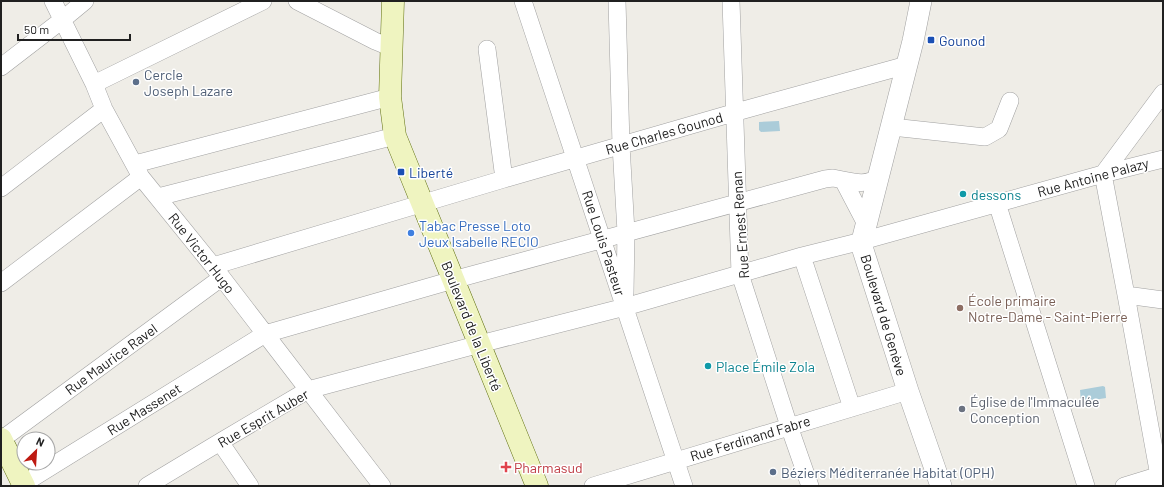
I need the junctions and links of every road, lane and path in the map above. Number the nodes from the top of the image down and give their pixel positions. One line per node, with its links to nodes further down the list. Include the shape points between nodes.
1 (53, 1): 10 (street, Rue Victor Hugo)
2 (85, 1): 10 (street)
3 (263, 1): 15 (street)
4 (297, 1): 11 (street)
5 (393, 1): 11 (main road, Boulevard de la Liberté)
6 (523, 1): 24 (street, Rue Louis Pasteur)
7 (617, 1): 23 (street)
8 (731, 1): 20 (street, Rue Ernest Renan)
9 (921, 1): 13 (street, Boulevard de Genève)
10 (62, 20): 14 (street); 15 (street, Rue Victor Hugo)
11 (392, 48): 17 (main road, Boulevard de la Liberté)
12 (487, 49): 29 (street)
13 (907, 66): 20 (street, Rue Charles Gounod); 21 (street, Boulevard de Genève)
14 (1, 67)
15 (94, 84): 19 (street, Rue Victor Hugo)
16 (1163, 93): 27 (street)
17 (390, 97): 22 (main road, Boulevard de la Liberté); 26 (street)
18 (1010, 101): 21 (street, via 999,129 985,137)
19 (104, 109): 26 (street, Rue Victor Hugo); 31 (street)
20 (734, 113): 23 (street, Rue Charles Gounod); 33 (street, Rue Ernest Renan)
21 (892, 127): 28 (street, Boulevard de Genève)
22 (396, 136): 32 (street); 34 (main road, Boulevard de la Liberté)
23 (621, 145): 24 (street, Rue Charles Gounod); 36 (street)
24 (576, 159): 29 (street, Rue Charles Gounod); 38 (street, Rue Louis Pasteur)
25 (1163, 159): 27 (street, Rue Antoine Palazy)
26 (138, 171): 32 (street, Rue Victor Hugo); 43 (street)
27 (1103, 174): 35 (street, Rue Antoine Palazy); 44 (street)
28 (879, 177): 30 (street, Rue Massenet, via 866,183); 37 (street, Boulevard de Genève)
29 (504, 179): 34 (street, Rue Charles Gounod)
30 (843, 180): 33 (street, Rue Massenet, via 824,179); 37 (street)
31 (1, 188)
32 (158, 197): 40 (street, Rue Victor Hugo)
33 (737, 202): 36 (street, Rue Massenet); 41 (street, Rue Ernest Renan)
34 (422, 203): 40 (street, Rue Maurice Ravel); 42 (main road, Boulevard de la Liberté)
35 (996, 203): 37 (street, Rue Antoine Palazy); 66 (street)
36 (626, 232): 38 (street, Rue Massenet); 46 (street)
37 (864, 232): 39 (street, Rue Antoine Palazy); 50 (street, Boulevard de Genève, via 863,250)
38 (602, 239): 42 (street, Rue Massenet); 46 (street, Rue Louis Pasteur)
39 (802, 256): 41 (street, Rue Antoine Palazy); 51 (street)
40 (217, 272): 47 (street, Rue Victor Hugo); 53 (street, Rue Maurice Ravel)
41 (740, 274): 46 (street, Rue Antoine Palazy); 52 (street, Rue Ernest Renan)
42 (453, 280): 47 (street, Rue Massenet); 48 (main road, Boulevard de la Liberté)
43 (1, 283)
44 (1126, 295): 45 (street); 56 (street)
45 (1163, 300)
46 (625, 307): 48 (street, Rue Esprit Auber); 55 (street, Rue Louis Pasteur)
47 (266, 334): 49 (street, Rue Victor Hugo); 57 (street, Rue Massenet)
48 (480, 344): 49 (street, Rue Esprit Auber); 61 (main road, Boulevard de la Liberté)
49 (308, 390): 54 (street, Rue Esprit Auber); 60 (street, Rue Victor Hugo)
50 (908, 391): 51 (street, Rue Ferdinand Fabre); 65 (street, Boulevard de Genève)
51 (852, 408): 52 (street, Rue Ferdinand Fabre)
52 (789, 426): 55 (street, Rue Ferdinand Fabre); 64 (street, Rue Ernest Renan)
53 (1, 440): 57 (main road)
54 (220, 442): 58 (street, Rue Esprit Auber); 59 (street)
55 (676, 460): 62 (street, Rue Ferdinand Fabre); 63 (street, Rue Louis Pasteur)
56 (1161, 479): 67 (street)
57 (23, 485)
58 (147, 486)
59 (250, 486)
60 (382, 486)
61 (537, 486)
62 (592, 486)
63 (684, 486)
64 (810, 486)
65 (941, 486)
66 (1086, 486)
67 (1124, 486)

